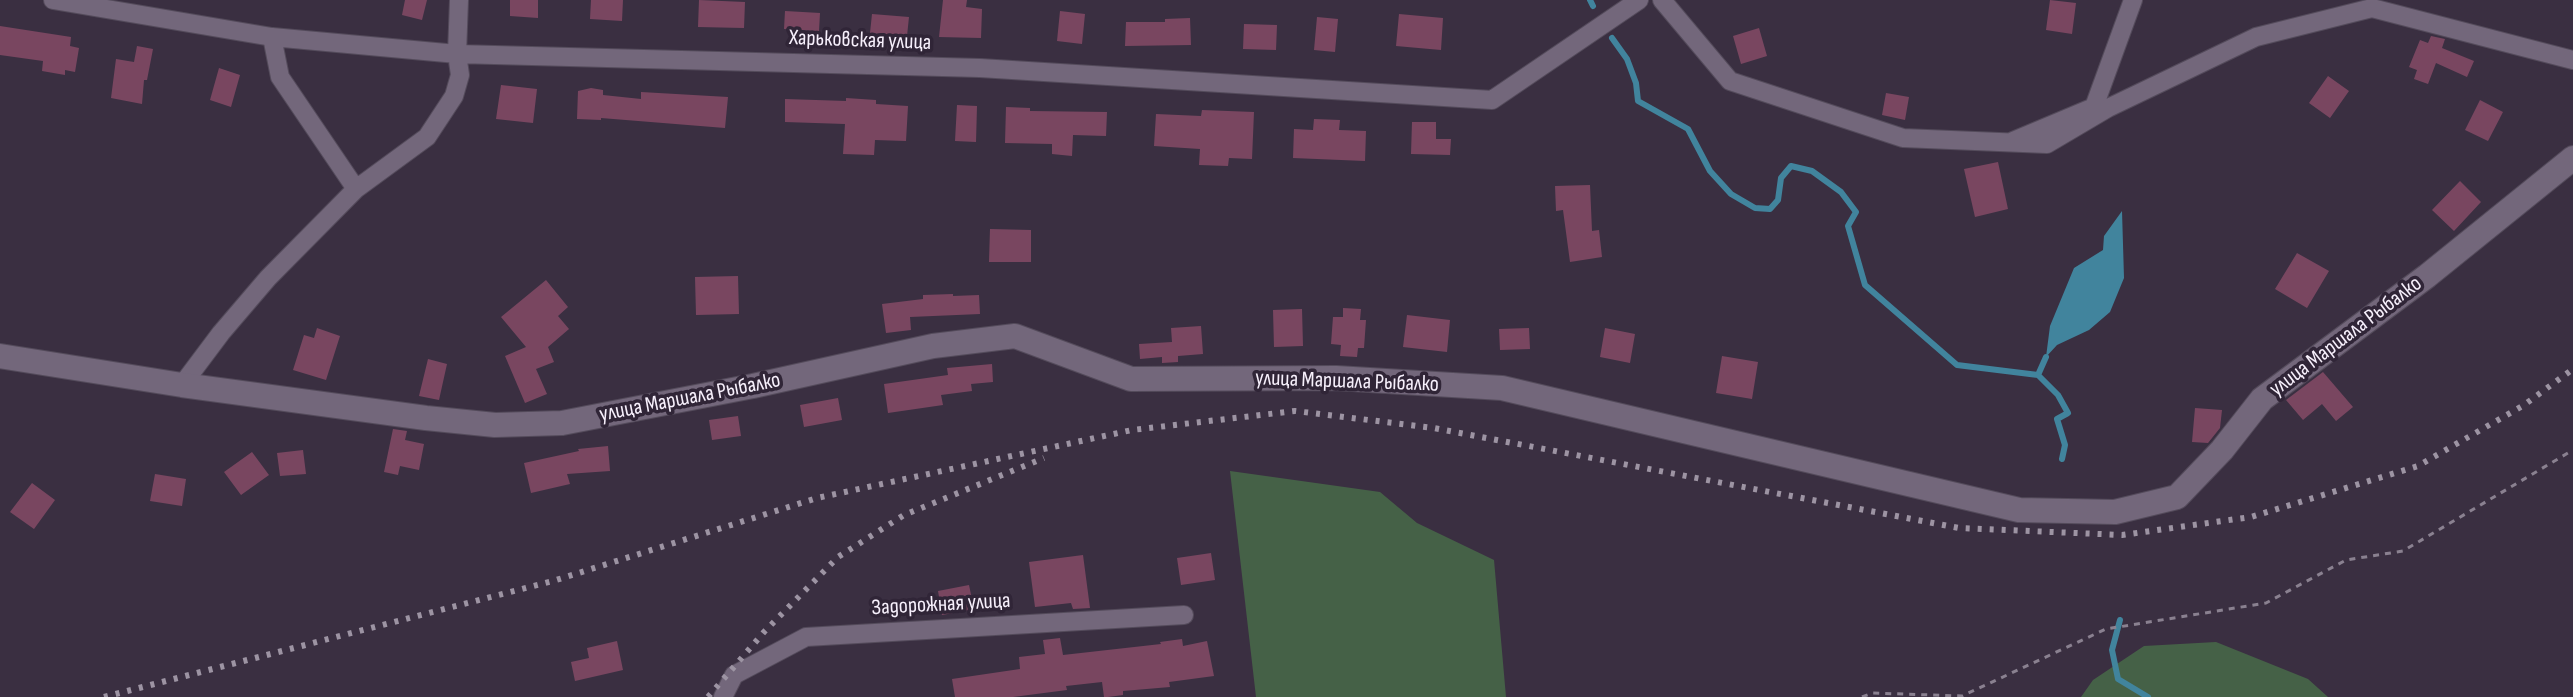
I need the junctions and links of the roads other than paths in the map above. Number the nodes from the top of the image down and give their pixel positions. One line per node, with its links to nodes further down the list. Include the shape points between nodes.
1 (53, 0): 6 (street, Харьковская улица)
2 (459, 0): 7 (street)
3 (1639, 0): 7 (street, Харьковская улица, via 1492,100 980,68)
4 (1662, 0): 9 (street, via 1730,81 1903,138)
5 (2133, 0): 9 (street, via 2094,107)
6 (272, 37): 7 (street, Харьковская улица); 11 (street, via 280,77)
7 (457, 54): 11 (street, via 460,75 454,96 427,137)
8 (2573, 60): 9 (street, via 2372,8 2256,37 2108,108 2047,144)
9 (2007, 144)
10 (2573, 158): 13 (street, улица Маршала Рыбалко, via 2262,399 2177,497 2115,512 2019,510 1502,388 1336,378 1131,379 1015,336 933,346 562,423 495,425)
11 (356, 189): 13 (street, via 268,278)
12 (0, 356): 13 (street, улица Маршала Рыбалко)
13 (182, 385)
14 (1184, 615): 15 (street, Задорожная улица, via 806,637 734,675)
15 (723, 697)

